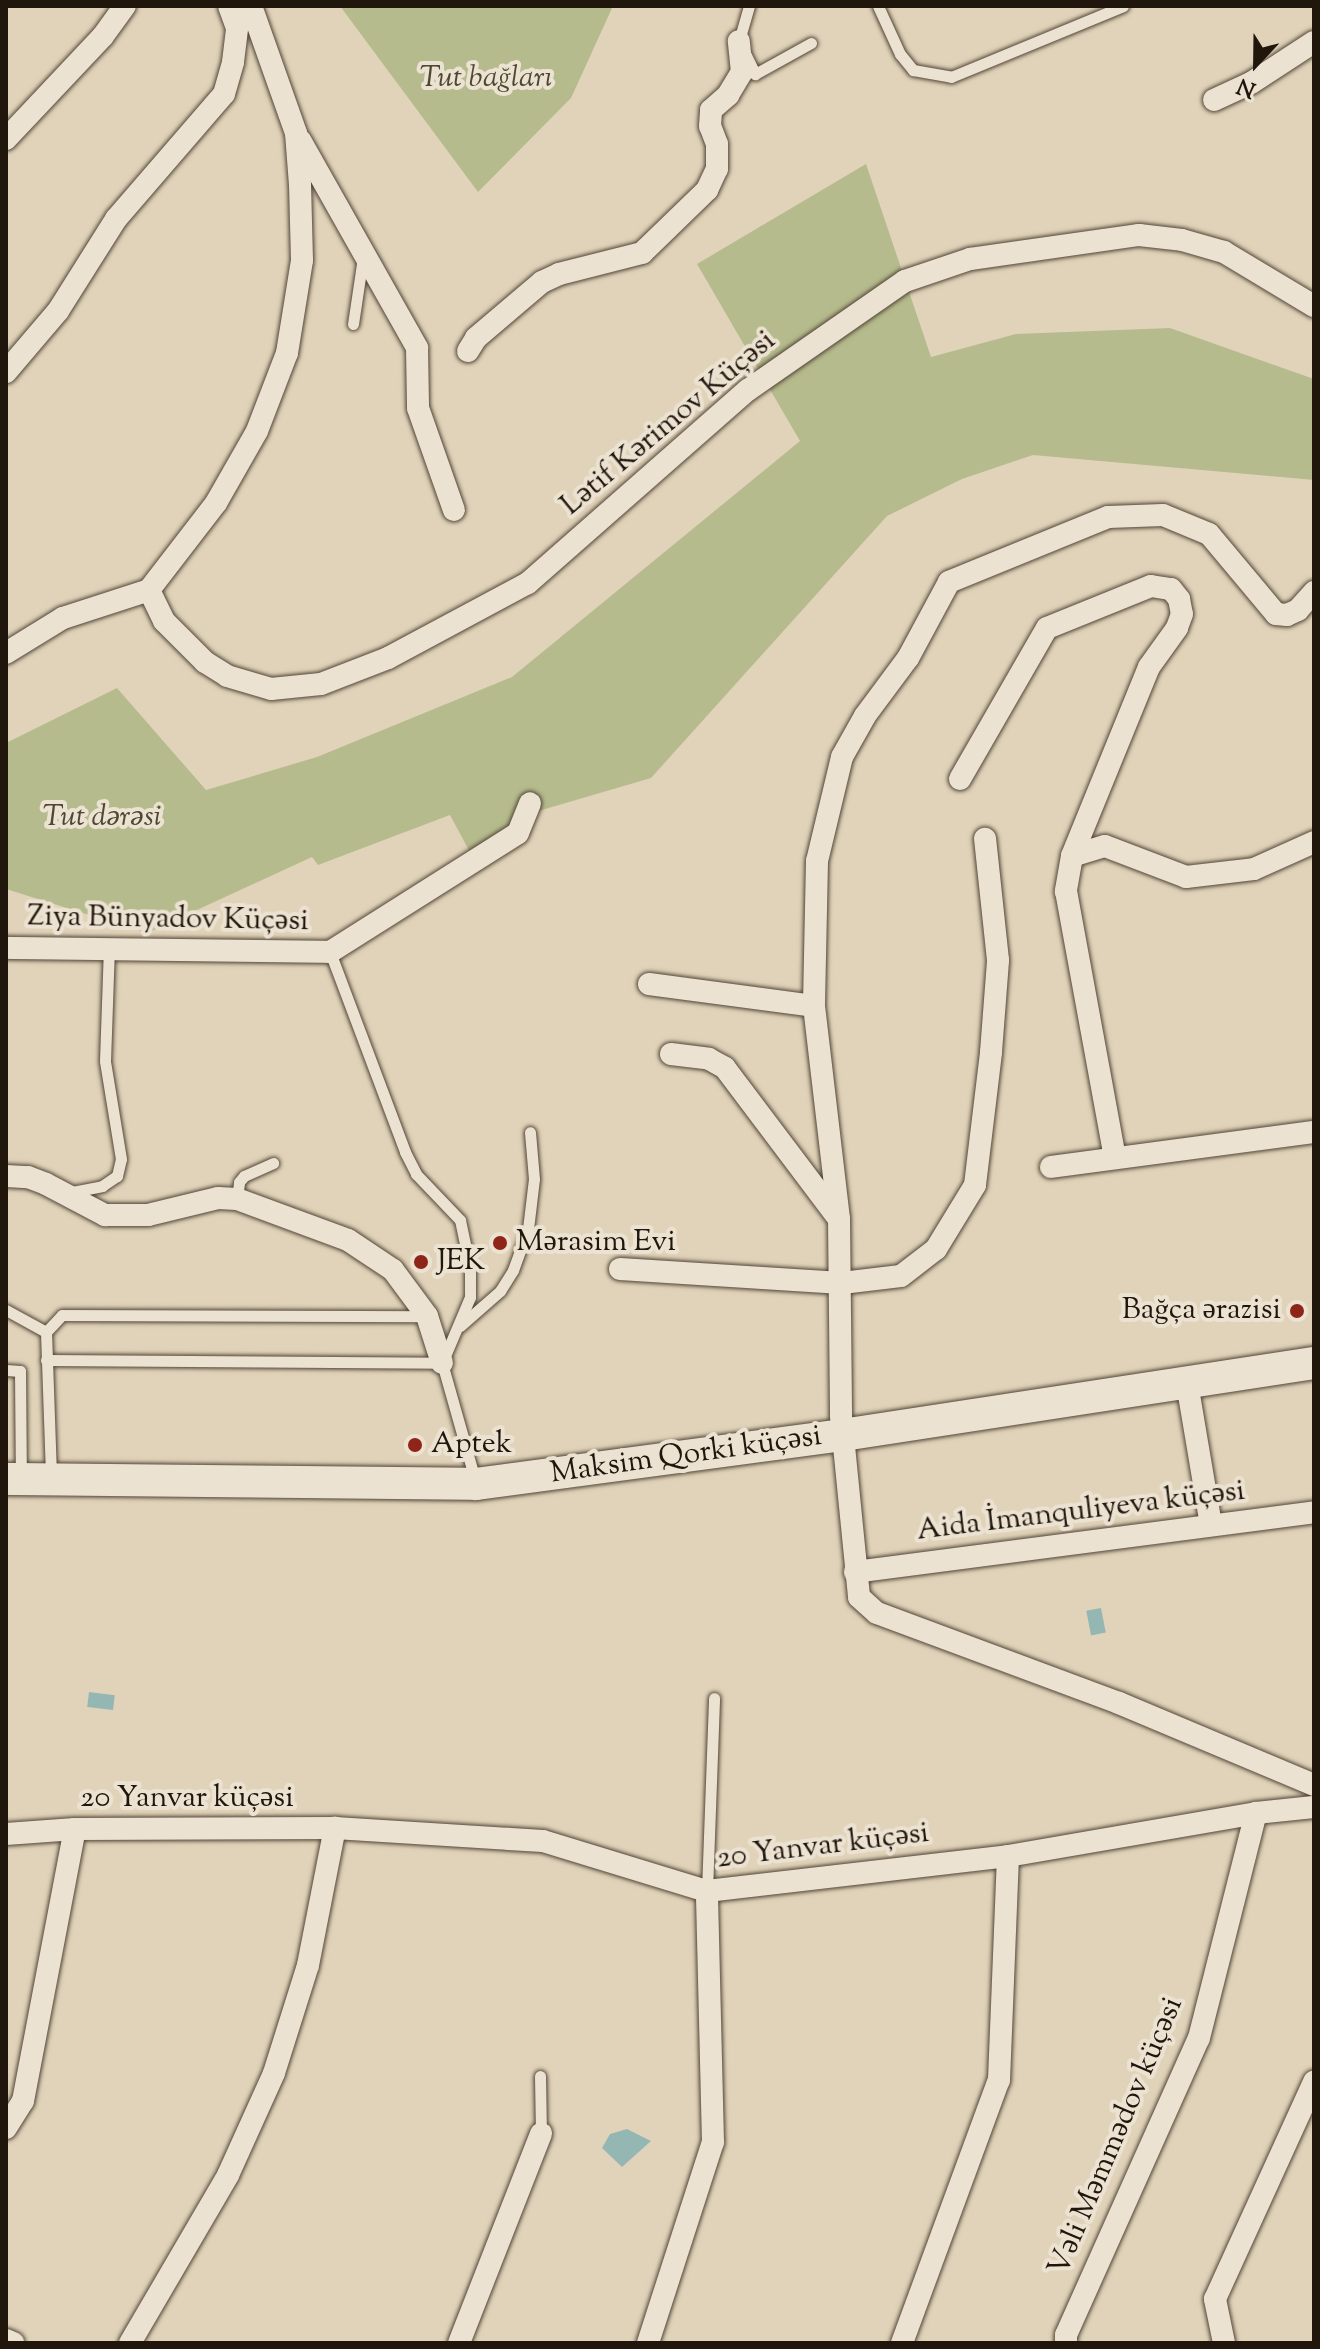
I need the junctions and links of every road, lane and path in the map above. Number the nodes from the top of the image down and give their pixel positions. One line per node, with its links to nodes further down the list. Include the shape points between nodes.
1 (125, 6): 12 (street)
2 (229, 6): 17 (street, via 237,28 224,94 116,219 58,311)
3 (251, 6): 11 (street)
4 (749, 6): 7 (lane)
5 (878, 6): 6 (lane, via 913,70 951,77)
6 (1123, 6)
7 (739, 41): 9 (lane, via 755,74); 16 (street, via 742,72 711,110 717,169 707,190 642,253 542,282 476,338)
8 (1314, 42): 10 (street)
9 (811, 43)
10 (1214, 100)
11 (296, 133): 13 (street); 19 (street, via 302,260 287,353 257,431 216,503)
12 (6, 139)
13 (364, 252): 15 (lane); 18 (street, via 417,348 418,408)
14 (1314, 306): 19 (street, Lətif Kərimov Küçəsi, via 1224,252 1139,235 970,259 905,281 748,390 528,583 388,658 321,684 271,689 227,676 164,621)
15 (353, 324)
16 (468, 351)
17 (6, 372)
18 (454, 510)
19 (149, 590): 21 (street, via 63,618)
20 (1314, 592): 31 (street, via 1298,610 1276,614 1209,534 1163,515 1108,517 949,582 908,658 842,757 817,861)
21 (6, 653)
22 (960, 779): 26 (street, via 1047,628 1151,586 1171,589 1182,614 1177,628 1149,667)
23 (530, 803): 29 (street, Ziya Bünyadov Küçəsi, via 518,833)
24 (985, 839): 43 (street, via 998,960 975,1185 936,1249 901,1276)
25 (1314, 842): 26 (street, via 1254,869 1186,877 1105,846)
26 (1072, 856): 35 (street, via 1066,891 1069,921)
27 (6, 948): 28 (street, Ziya Bünyadov Küçəsi)
28 (109, 948): 29 (street, Ziya Bünyadov Küçəsi); 39 (lane, via 105,1061 121,1159 117,1176 102,1186)
29 (330, 952): 46 (lane, Ziya Bünyadov Küçəsi, via 405,1152 416,1174 460,1220 470,1297)
30 (649, 984): 31 (street)
31 (814, 1006): 41 (street)
32 (671, 1054): 41 (street, via 709,1059 736,1078)
33 (530, 1132): 46 (lane, via 534,1179 528,1229 513,1270 500,1291)
34 (1314, 1132): 35 (street)
35 (1115, 1157): 37 (street)
36 (273, 1163): 40 (lane, via 244,1176)
37 (1051, 1167)
38 (6, 1176): 39 (street, via 28,1177)
39 (62, 1193): 40 (street, via 105,1215 148,1215 218,1198)
40 (237, 1199): 45 (street, via 348,1240 393,1270)
41 (839, 1219): 43 (street)
42 (620, 1269): 43 (street)
43 (842, 1283): 53 (street)
44 (6, 1310): 47 (lane)
45 (427, 1316): 47 (lane, via 62,1315); 49 (street)
46 (457, 1329): 49 (lane, Ziya Bünyadov Küçəsi)
47 (46, 1332): 48 (lane)
48 (46, 1360): 49 (lane); 54 (lane)
49 (442, 1363): 55 (lane)
50 (1314, 1363): 52 (main road, Maksim Qorki küçəsi)
51 (6, 1370): 54 (lane, via 20,1371)
52 (1187, 1383): 53 (main road, Maksim Qorki küçəsi); 57 (street)
53 (843, 1435): 55 (main road, Maksim Qorki küçəsi); 58 (street)
54 (26, 1478): 55 (main road, Maksim Qorki küçəsi)
55 (476, 1484)
56 (1314, 1512): 57 (street, Aida İmanquliyeva küçəsi)
57 (1211, 1525): 58 (street, Aida İmanquliyeva küçəsi)
58 (855, 1572): 60 (street, via 859,1597 877,1613 1119,1703)
59 (714, 1698): 67 (lane)
60 (1314, 1785)
61 (1314, 1807): 62 (street, 20 Yanvar küçəsi)
62 (1256, 1813): 66 (street, 20 Yanvar küçəsi); 78 (street, Vəli Məmmədov küçəsi, via 1199,2038)
63 (335, 1828): 64 (street, 20 Yanvar küçəsi); 67 (street, 20 Yanvar küçəsi, via 543,1841); 74 (street, via 308,1965 274,2073 228,2175)
64 (75, 1829): 65 (street, 20 Yanvar küçəsi); 70 (street, via 23,2101)
65 (6, 1834)
66 (1008, 1856): 67 (street, 20 Yanvar küçəsi); 77 (street, via 999,2080)
67 (707, 1891): 76 (street, via 713,2142)
68 (540, 2076): 71 (lane)
69 (1314, 2082): 79 (street, via 1215,2299)
70 (6, 2128)
71 (541, 2134): 75 (street)
72 (6, 2340): 73 (street)
73 (13, 2343)
74 (130, 2343)
75 (459, 2343)
76 (648, 2343)
77 (902, 2343)
78 (1066, 2343)
79 (1224, 2343)

